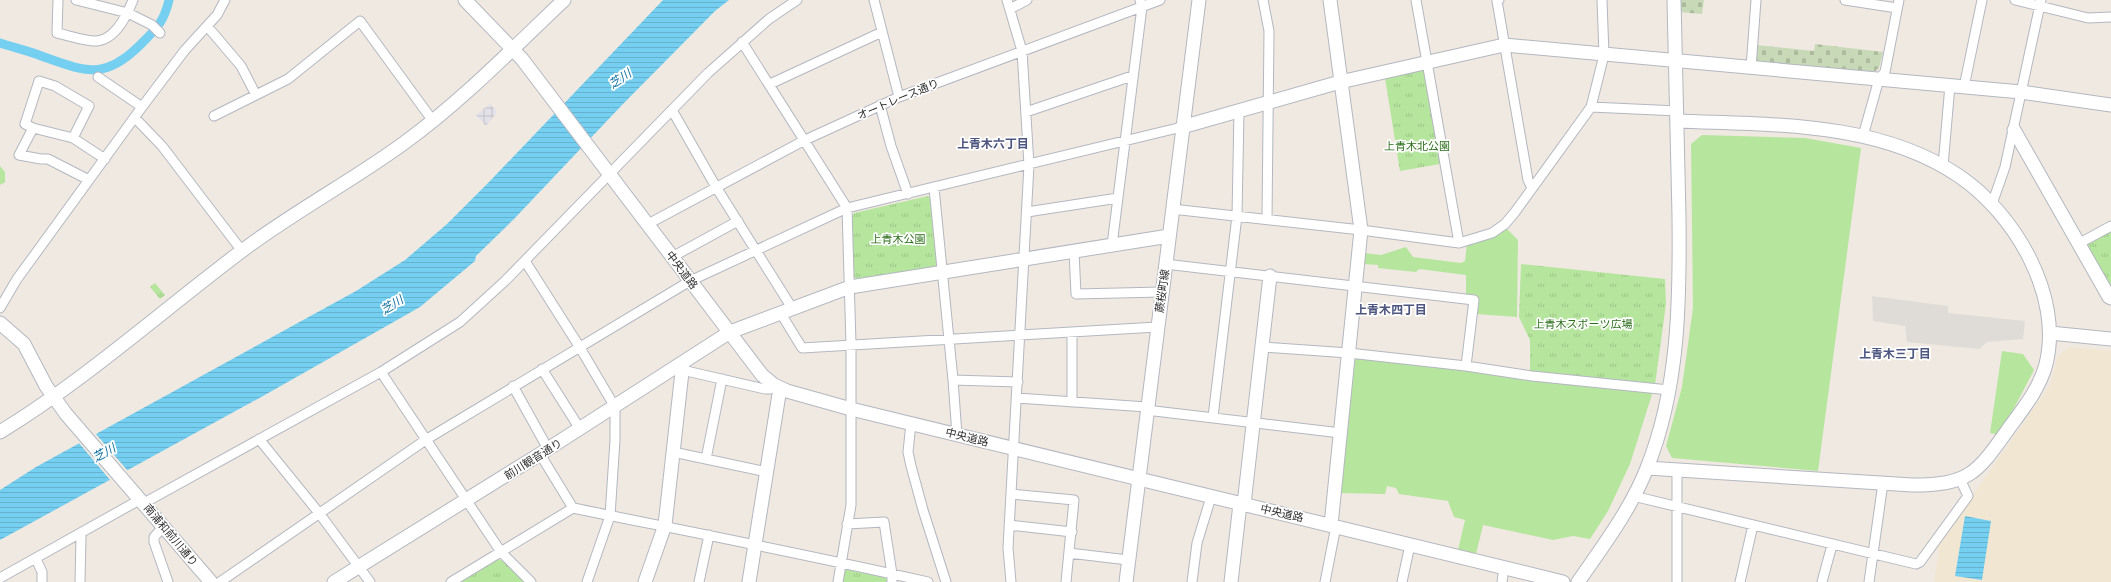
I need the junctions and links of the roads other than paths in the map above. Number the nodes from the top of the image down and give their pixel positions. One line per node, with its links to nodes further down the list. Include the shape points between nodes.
1 (58, 0): 26 (street, via 57,33 97,41 119,26)
2 (76, 0): 26 (street)
3 (133, 0): 26 (street)
4 (225, 0): 28 (street, via 217,16)
5 (464, 0): 33 (street, 中央道路)
6 (564, 0): 33 (street)
7 (797, 0): 31 (street)
8 (874, 0): 29 (street)
9 (1027, 0): 25 (street)
10 (1160, 0): 23 (street, オートレース通り)
11 (1199, 0): 61 (street, 蕨桜町線)
12 (1263, 0): 49 (street, via 1268,22)
13 (1330, 0): 42 (street)
14 (1416, 0): 36 (street)
15 (1498, 0): 32 (street)
16 (1602, 0): 35 (street)
17 (1674, 0): 37 (street)
18 (1756, 0): 38 (street)
19 (1848, 0): 24 (street)
20 (1982, 0): 45 (street)
21 (2015, 0): 22 (street)
22 (2040, 3): 27 (street, via 2088,18); 46 (street)
23 (1141, 4): 34 (street, オートレース通り); 39 (street)
24 (1898, 4): 41 (street, via 1885,72)
25 (1008, 5): 34 (street)
26 (128, 13): 30 (street, via 152,25)
27 (2111, 17)
28 (207, 26): 47 (street, via 241,66); 52 (street, via 185,50)
29 (882, 32): 43 (street); 48 (street)
30 (160, 33)
31 (742, 42): 43 (street); 54 (street)
32 (1504, 45): 35 (street); 36 (street); 75 (street, via 1528,180)
33 (514, 48): 60 (street); 71 (street, 中央道路)
34 (1022, 51): 48 (street, オートレース通り); 56 (street)
35 (1604, 55): 37 (street); 53 (street)
36 (1427, 62): 42 (street); 89 (street)
37 (1675, 62): 38 (street); 58 (street)
38 (1751, 68): 41 (street)
39 (1132, 76): 56 (street); 67 (street)
40 (98, 77): 52 (street)
41 (1880, 80): 44 (street); 64 (street)
42 (1340, 82): 49 (street); 87 (street)
43 (770, 84): 66 (street)
44 (1950, 85): 45 (street); 70 (street)
45 (1964, 87): 46 (street)
46 (2021, 92): 51 (street); 63 (street)
47 (256, 95): 57 (street); 60 (street, via 288,79 360,21)
48 (899, 97): 50 (street, オートレース通り)
49 (1269, 103): 55 (street); 83 (street)
50 (880, 105): 66 (street, オートレース通り); 76 (street)
51 (2111, 105)
52 (142, 107): 59 (street)
53 (1591, 107): 58 (street); 75 (street)
54 (672, 110): 71 (street); 73 (street)
55 (1239, 111): 61 (street); 82 (street)
56 (1026, 112): 69 (street)
57 (214, 116)
58 (1678, 116): 64 (street, via 1815,128); 130 (street, via 1680,295 1677,339)
59 (135, 118): 68 (street); 93 (street, via 171,157)
60 (434, 121): 93 (street)
61 (1182, 127): 67 (street); 80 (street, 蕨桜町線)
62 (33, 128): 65 (street); 65 (street, via 25,124 39,80 55,86 89,106); 72 (street, via 19,155 48,159)
63 (2014, 130): 78 (street, via 2006,167); 91 (street)
64 (1863, 136): 70 (street, via 1913,152)
65 (73, 138): 68 (street)
66 (805, 140): 73 (street, オートレース通り); 79 (street)
67 (1125, 141): 69 (street); 77 (street)
68 (105, 159): 72 (street)
69 (1029, 165): 74 (street); 81 (street)
70 (1943, 166): 78 (street, via 1972,185)
71 (605, 169): 85 (street, 中央道路); 97 (street)
72 (90, 180): 107 (street, via 17,279)
73 (716, 187): 84 (street); 85 (street, オートレース通り)
74 (934, 188): 76 (street); 100 (street)
75 (1532, 188): 89 (street, via 1505,224 1492,233)
76 (908, 194): 79 (street)
77 (1118, 198): 81 (street); 90 (street)
78 (1992, 204): 113 (street, via 2014,231 2040,284 2049,311)
79 (848, 208): 92 (street); 103 (street)
80 (1172, 209): 82 (street); 88 (street, 蕨桜町線)
81 (1027, 212): 96 (street)
82 (1237, 216): 83 (street); 99 (street)
83 (1267, 219): 87 (street)
84 (738, 221): 92 (street); 95 (street)
85 (648, 224): 95 (street, 中央道路)
86 (2111, 226): 91 (street)
87 (1361, 230): 89 (street); 104 (street)
88 (1169, 236): 90 (street, 前川観音通り); 98 (street, 蕨桜町線)
89 (1459, 243)
90 (1112, 244): 94 (street, 前川観音通り)
91 (2078, 244): 106 (street)
92 (757, 250): 102 (street); 108 (street)
93 (242, 251): 131 (street)
94 (1074, 251): 96 (street, 前川観音通り); 105 (street, via 1076,294)
95 (672, 257): 102 (street, 中央道路)
96 (1025, 260): 100 (street, 前川観音通り); 114 (street)
97 (525, 261): 118 (street); 124 (street, via 460,322)
98 (1166, 264): 99 (street); 105 (street, 蕨桜町線)
99 (1230, 271): 101 (street); 137 (street)
100 (942, 273): 103 (street, 前川観音通り); 115 (street)
101 (1270, 276): 104 (street); 119 (street)
102 (690, 281): 111 (street, 中央道路); 118 (street)
103 (850, 287): 108 (street, 前川観音通り); 117 (street)
104 (1355, 287): 120 (street); 122 (street, via 1474,300)
105 (1161, 292): 110 (street, 蕨桜町線)
106 (2111, 298)
107 (0, 308)
108 (786, 310): 111 (street, 前川観音通り); 117 (street, via 802,348)
109 (0, 323): 131 (street, 南浦和前川通り, via 24,344)
110 (1157, 327): 112 (street); 135 (street, 蕨桜町線)
111 (730, 332): 121 (street, 前川観音通り); 129 (street, 中央道路, via 762,375)
112 (1072, 332): 114 (street); 133 (street)
113 (2050, 333): 116 (street); 154 (street, via 2045,366 2028,401 1984,463 1973,473)
114 (1020, 335): 115 (street); 127 (street)
115 (949, 339): 117 (street); 126 (street)
116 (2111, 339)
117 (851, 344): 136 (street)
118 (579, 346): 123 (street); 134 (street)
119 (1263, 347): 120 (street); 139 (street)
120 (1349, 353): 122 (street); 142 (street)
121 (683, 366): 125 (street); 134 (street, 前川観音通り); 148 (street)
122 (1466, 366): 130 (street, via 1532,376)
123 (542, 369): 128 (street); 140 (street)
124 (381, 372): 144 (street); 145 (street)
125 (722, 379): 129 (street, via 765,389); 149 (street)
126 (953, 380): 127 (street); 143 (street)
127 (1018, 382): 132 (street)
128 (514, 386): 145 (street); 147 (street)
129 (777, 387): 136 (street, 中央道路); 152 (street)
130 (1669, 390): 150 (street)
131 (54, 396): 141 (street); 160 (street, 南浦和前川通り, via 66,414)
132 (1017, 398): 133 (street); 146 (street)
133 (1072, 402): 135 (street)
134 (614, 407): 140 (street, 前川観音通り); 165 (street, via 615,440)
135 (1147, 408): 137 (street); 153 (street, 蕨桜町線)
136 (851, 409): 138 (street, 中央道路); 166 (street, via 851,504)
137 (1213, 417): 139 (street)
138 (912, 423): 143 (street, 中央道路); 204 (street, via 908,452 922,510)
139 (1253, 423): 142 (street); 161 (street)
140 (580, 429): 147 (street, 前川観音通り)
141 (0, 432)
142 (1341, 433): 169 (street)
143 (957, 435): 146 (street, 中央道路)
144 (259, 439): 160 (street); 164 (street)
145 (427, 439): 159 (street); 164 (street)
146 (1013, 448): 153 (street, 中央道路); 156 (street)
147 (544, 452): 159 (street, 前川観音通り); 162 (street)
148 (673, 452): 149 (street); 167 (street)
149 (706, 459): 152 (street)
150 (1647, 468): 151 (street); 157 (street)
151 (1677, 469): 155 (street); 163 (street)
152 (767, 472): 177 (street)
153 (1139, 479): 158 (street, 中央道路); 182 (street, 蕨桜町線)
154 (1960, 479): 155 (street, via 1934,485); 180 (street, via 1968,496 1920,562 1916,564)
155 (1883, 483): 180 (street)
156 (1011, 494): 168 (street); 172 (street, via 1074,500)
157 (1633, 496): 163 (street); 214 (street, via 1618,524)
158 (1211, 497): 161 (street, 中央道路); 208 (street, via 1197,543)
159 (467, 500): 178 (street); 184 (street, 前川観音通り)
160 (143, 501): 171 (street, 南浦和前川通り); 173 (street)
161 (1242, 504): 169 (street, 中央道路); 209 (street)
162 (573, 508): 165 (street); 178 (street)
163 (1677, 508): 170 (street); 215 (street)
164 (319, 513): 184 (street); 193 (street)
165 (610, 516): 167 (street); 198 (street)
166 (847, 524): 183 (street); 187 (street, via 884,522)
167 (665, 525): 174 (street); 199 (street)
168 (1009, 525): 172 (street); 205 (street, via 1008,561)
169 (1333, 525): 175 (street, 中央道路); 210 (street)
170 (1753, 525): 176 (street); 216 (street)
171 (164, 526): 191 (street, via 154,537 154,542); 192 (street, 南浦和前川通り)
172 (1072, 532): 179 (street)
173 (79, 534): 181 (street); 190 (street)
174 (709, 535): 177 (street); 200 (street)
175 (1410, 545): 185 (street, 中央道路); 211 (street)
176 (1832, 545): 180 (street); 217 (street)
177 (755, 546): 183 (street); 201 (street)
178 (501, 552): 196 (street); 197 (street)
179 (1069, 553): 182 (street); 206 (street)
180 (1873, 554): 218 (street)
181 (36, 559): 186 (street); 189 (street, via 42,572)
182 (1128, 560): 207 (street, 蕨桜町線)
183 (840, 564): 187 (street); 202 (street)
184 (360, 566): 194 (street, 前川観音通り); 195 (street)
185 (1504, 568): 212 (street); 213 (street, 中央道路)
186 (0, 578)
187 (892, 578): 188 (street)
188 (914, 580): 203 (street)
189 (42, 582)
190 (80, 582)
191 (168, 582)
192 (211, 582)
193 (220, 582)
194 (334, 582)
195 (370, 582)
196 (450, 582)
197 (531, 582)
198 (586, 582)
199 (645, 582)
200 (699, 582)
201 (749, 582)
202 (838, 582)
203 (928, 582)
204 (946, 582)
205 (1011, 582)
206 (1066, 582)
207 (1126, 582)
208 (1192, 582)
209 (1231, 582)
210 (1325, 582)
211 (1402, 582)
212 (1502, 582)
213 (1563, 582)
214 (1578, 582)
215 (1677, 582)
216 (1740, 582)
217 (1822, 582)
218 (1869, 582)

